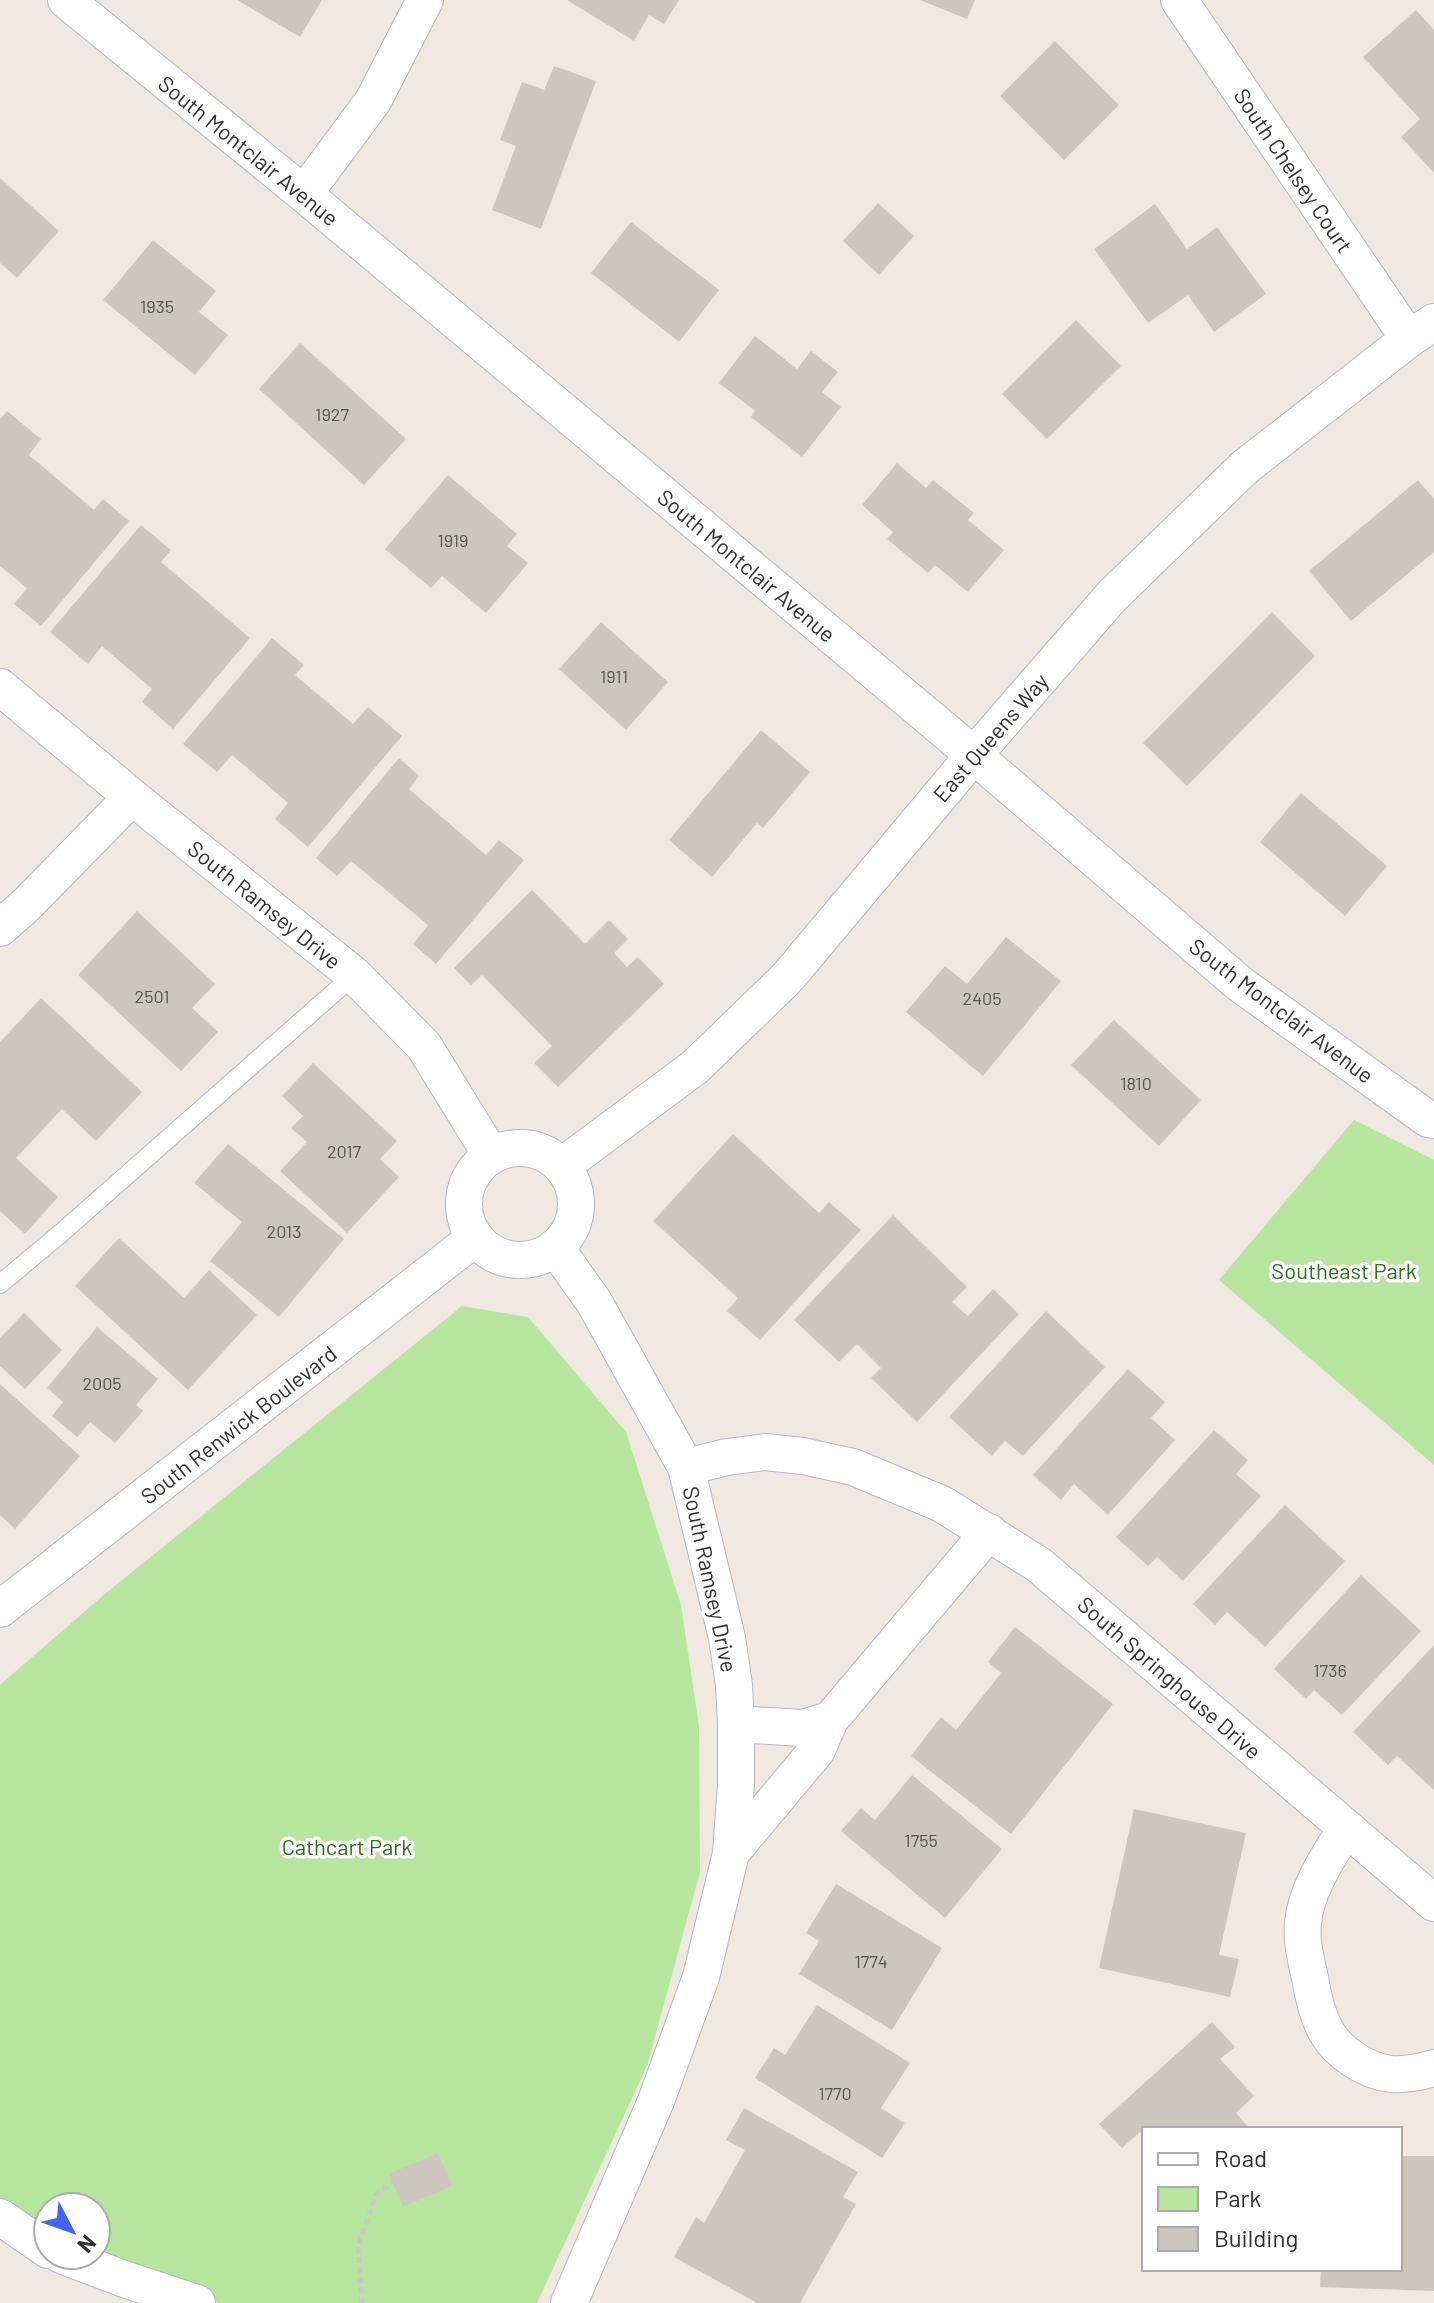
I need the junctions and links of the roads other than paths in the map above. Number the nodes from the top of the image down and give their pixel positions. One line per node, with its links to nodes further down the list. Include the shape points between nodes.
1 (66, 0): 4 (street, South Montclair Avenue)
2 (425, 0): 4 (street, via 373,101)
3 (1179, 0): 5 (street, South Chelsey Court)
4 (304, 194): 7 (street, South Montclair Avenue)
5 (1421, 331): 7 (street, East Queens Way, via 1245,467 1112,596)
6 (0, 687): 8 (street, South Ramsey Drive)
7 (974, 755): 11 (street, South Montclair Avenue, via 1240,984); 13 (street, East Queens Way, via 787,978 695,1067)
8 (132, 797): 9 (street); 10 (street, South Ramsey Drive)
9 (0, 928)
10 (354, 975): 12 (street, South Ramsey Drive, via 424,1046); 16 (lane)
11 (1434, 1120)
12 (491, 1155): 13 (street, via 529,1148); 14 (street, via 467,1184 464,1203)
13 (562, 1166): 15 (street, via 572,1181 575,1217)
14 (475, 1238): 15 (street, via 504,1258 522,1260); 19 (street, South Renwick Boulevard)
15 (555, 1247): 17 (street, South Ramsey Drive, via 594,1302)
16 (0, 1284)
17 (686, 1467): 18 (street, South Springhouse Drive, via 765,1452 803,1456 897,1484); 21 (street, South Ramsey Drive, via 727,1638)
18 (989, 1532): 20 (street); 22 (street, South Springhouse Drive, via 1039,1565)
19 (0, 1609)
20 (830, 1720): 21 (street, via 802,1728); 23 (street, via 817,1750)
21 (736, 1724): 23 (street, South Ramsey Drive)
22 (1346, 1828): 24 (street, South Springhouse Drive); 25 (street, via 1317,1879 1303,1922 1315,2003 1327,2033 1365,2066 1392,2074)
23 (731, 1853): 30 (street, South Ramsey Drive, via 701,1977 656,2101)
24 (1434, 1903)
25 (1434, 2068)
26 (0, 2217): 27 (street)
27 (32, 2239)
28 (103, 2271): 29 (street)
29 (197, 2303)
30 (569, 2303)

